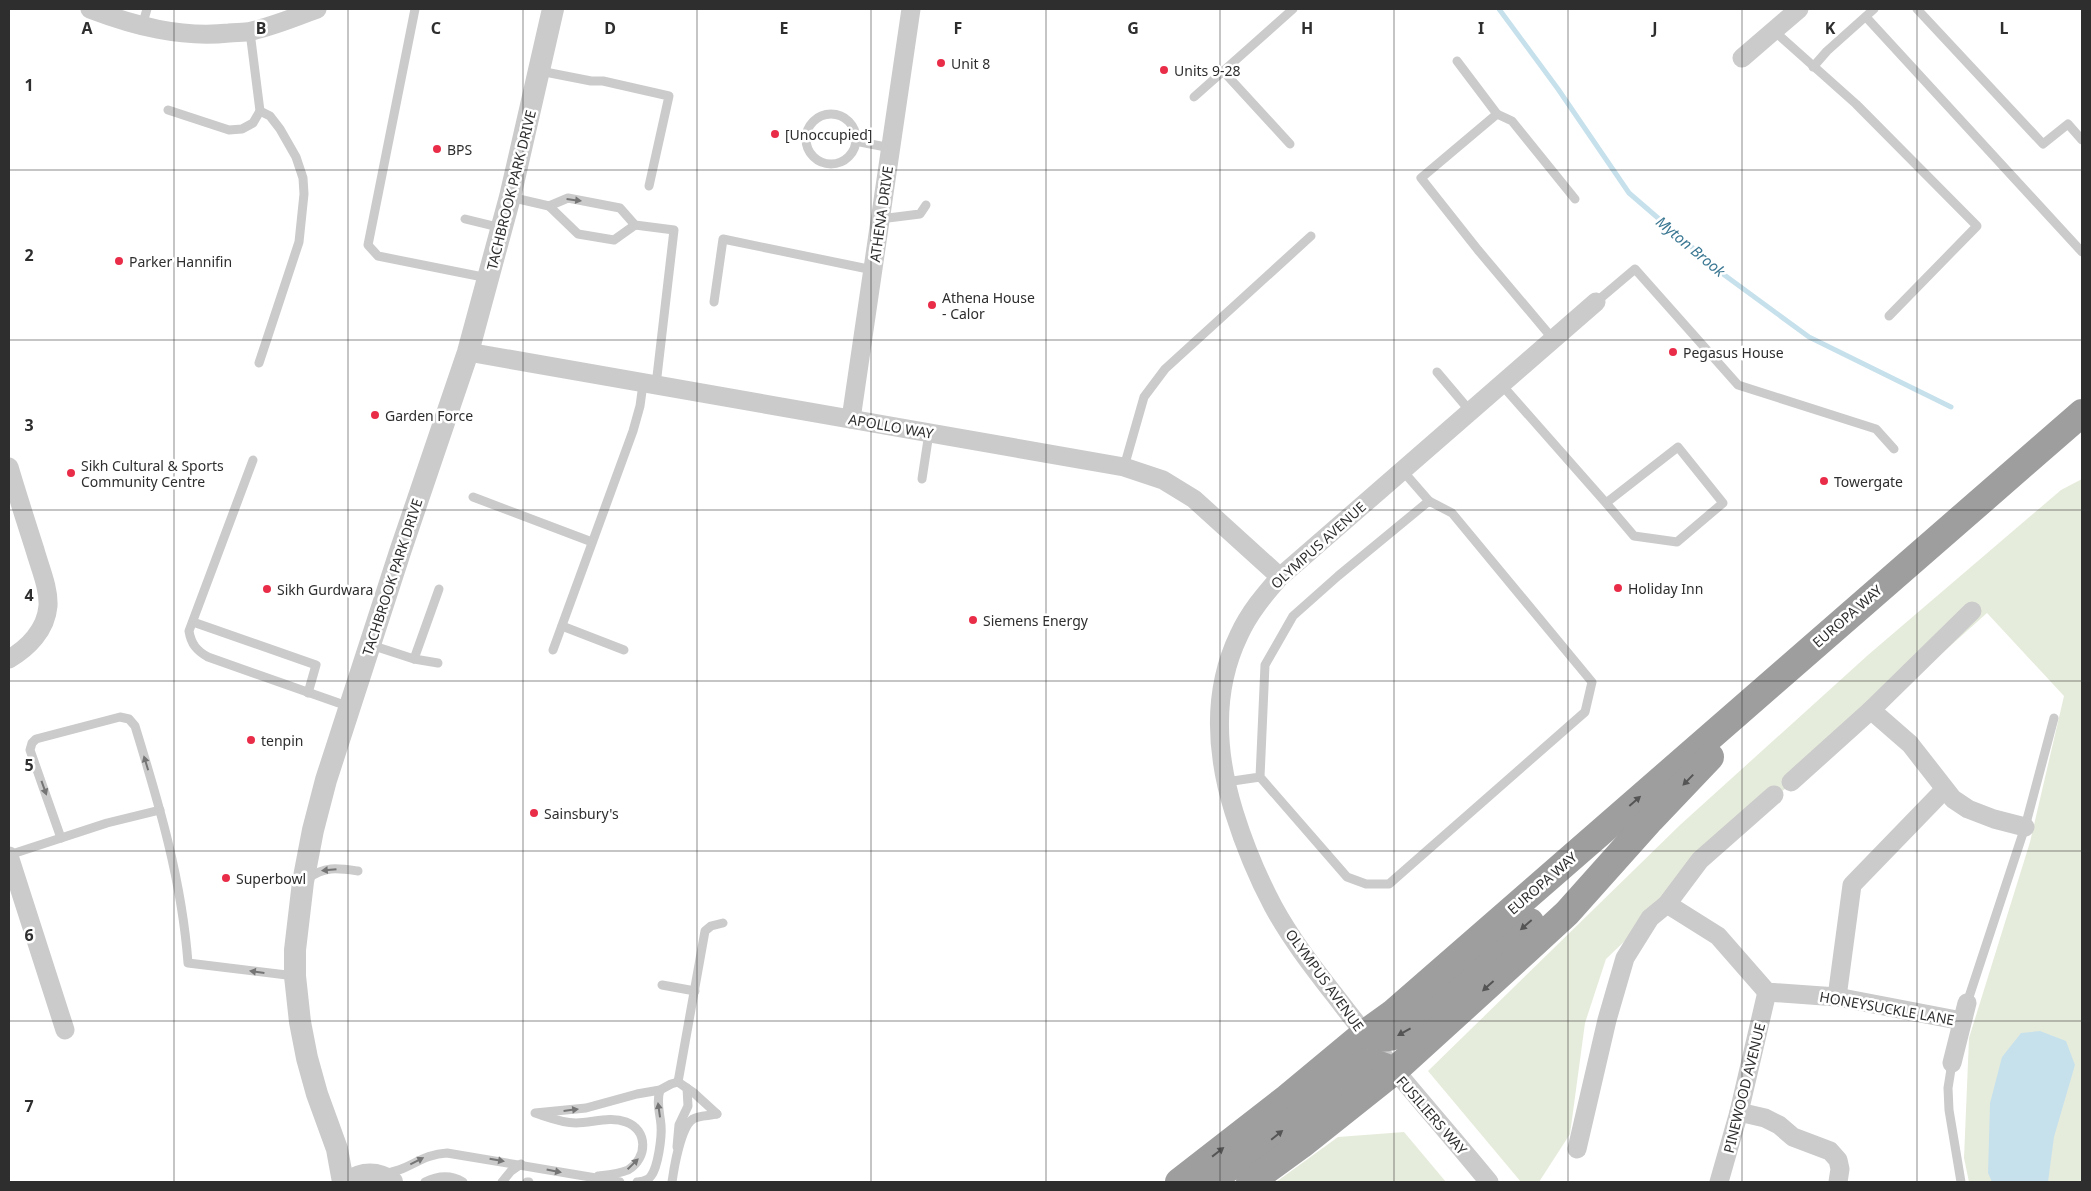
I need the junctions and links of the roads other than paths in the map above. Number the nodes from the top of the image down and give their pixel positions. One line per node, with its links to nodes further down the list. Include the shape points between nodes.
1 (90, 9): 10 (street)
2 (318, 9): 13 (street)
3 (415, 9): 39 (lane, via 368,245 378,256)
4 (553, 9): 17 (street, TACHBROOK PARK DRIVE)
5 (911, 9): 26 (street, ATHENA DRIVE)
6 (1293, 9): 18 (lane)
7 (1799, 9): 12 (street)
8 (1874, 9): 11 (lane)
9 (1917, 9): 23 (lane, via 2043,144 2068,124)
10 (144, 17): 13 (street, via 160,31 187,34)
11 (1866, 17): 16 (lane, via 1827,51); 37 (lane)
12 (1774, 31): 14 (street); 16 (lane)
13 (250, 32): 21 (lane)
14 (1742, 58)
15 (1457, 61): 22 (lane)
16 (1814, 67): 42 (lane, via 1856,104 1977,226)
17 (540, 71): 27 (lane, via 669,96); 28 (street, TACHBROOK PARK DRIVE)
18 (1222, 71): 19 (lane); 25 (lane)
19 (1194, 97)
20 (168, 110): 21 (lane, via 229,130 249,126)
21 (260, 111): 45 (lane, via 270,116 296,157 304,194 299,242)
22 (1497, 114): 29 (lane, via 1512,121); 43 (lane, via 1421,178)
23 (2082, 140)
24 (855, 141): 24 (lane, via 846,159 831,164 811,154 806,139 816,119 832,114 848,121); 26 (lane)
25 (1290, 144)
26 (891, 148): 33 (street, ATHENA DRIVE)
27 (649, 186)
28 (519, 199): 31 (lane); 35 (street, TACHBROOK PARK DRIVE)
29 (1575, 199)
30 (926, 205): 33 (lane, via 920,214)
31 (549, 206): 34 (lane, one-way to 34, via 568,198 620,208); 34 (lane, via 578,234 614,240)
32 (465, 219): 35 (lane)
33 (880, 219): 38 (street, ATHENA DRIVE)
34 (634, 225): 48 (lane, via 674,230)
35 (502, 228): 39 (street, TACHBROOK PARK DRIVE)
36 (1311, 236): 56 (lane, via 1165,369 1144,397)
37 (2082, 252)
38 (873, 270): 40 (lane, via 723,239); 51 (street, ATHENA DRIVE)
39 (489, 278): 44 (street, TACHBROOK PARK DRIVE)
40 (714, 302)
41 (1596, 302): 43 (street, OLYMPUS AVENUE); 53 (lane, via 1635,269 1738,385 1876,430)
42 (1889, 316)
43 (1553, 339): 47 (street, OLYMPUS AVENUE)
44 (468, 352): 48 (street, APOLLO WAY); 69 (street, TACHBROOK PARK DRIVE)
45 (259, 363)
46 (1437, 372): 49 (lane)
47 (1501, 384): 49 (street, OLYMPUS AVENUE); 61 (lane)
48 (649, 385): 51 (street, APOLLO WAY); 62 (lane)
49 (1470, 411): 57 (street, OLYMPUS AVENUE)
50 (2082, 413): 63 (highway, EUROPA WAY)
51 (851, 419): 52 (street, APOLLO WAY)
52 (929, 433): 56 (street, APOLLO WAY); 58 (lane)
53 (1894, 449)
54 (253, 460): 67 (lane)
55 (9, 466): 72 (street, via 44,579 48,605 42,626 32,641)
56 (1124, 467): 64 (street, APOLLO WAY, via 1162,480 1194,499)
57 (1402, 470): 60 (lane); 64 (street, OLYMPUS AVENUE)
58 (922, 479)
59 (473, 497): 62 (lane)
60 (1429, 501): 79 (lane, via 1293,616 1265,665); 79 (lane, via 1452,513 1592,682 1585,712 1389,884 1366,884 1347,877)
61 (1606, 503): 61 (lane, via 1678,447 1723,503 1677,542 1634,536)
62 (592, 542): 68 (lane)
63 (1896, 573): 85 (highway, EUROPA WAY, one-way to 85, via 1777,686); 101 (highway, EUROPA WAY, one-way to 63, via 1392,1014)
64 (1280, 576): 80 (street, OLYMPUS AVENUE, via 1247,619 1229,663 1218,720)
65 (439, 589): 73 (lane)
66 (1972, 611): 77 (street)
67 (193, 622): 75 (lane, via 190,639 200,653); 75 (lane, via 316,665)
68 (562, 626): 70 (lane); 71 (lane)
69 (371, 645): 73 (lane); 76 (street, TACHBROOK PARK DRIVE)
70 (553, 650)
71 (624, 650)
72 (9, 659)
73 (414, 659): 74 (lane)
74 (438, 663)
75 (308, 692): 76 (lane)
76 (350, 707): 90 (street, TACHBROOK PARK DRIVE, via 321,798)
77 (1870, 710): 81 (street); 82 (street, via 1910,744)
78 (2054, 718): 86 (lane)
79 (1260, 777): 80 (lane)
80 (1226, 782): 101 (street, OLYMPUS AVENUE, via 1248,851 1274,907 1309,964)
81 (1791, 782)
82 (1944, 790): 86 (street, via 1968,809); 97 (street, via 1852,885)
83 (1774, 795): 91 (street, via 1700,860)
84 (160, 810): 87 (lane); 87 (lane, one-way to 87, via 135,726 129,719 120,717 36,739 30,750); 93 (lane, one-way to 84, via 188,963 186,925)
85 (1651, 819): 101 (highway, one-way to 101, via 1586,871 1411,1028 1395,1036); 103 (highway, EUROPA WAY, one-way to 103, via 1567,913)
86 (2025, 827): 98 (lane)
87 (61, 838): 88 (lane)
88 (9, 855): 100 (street)
89 (358, 871): 90 (lane, one-way to 90, via 320,870)
90 (303, 882): 93 (street, TACHBROOK PARK DRIVE)
91 (1667, 904): 96 (street, via 1718,936); 108 (street, via 1650,918 1625,958)
92 (723, 924): 95 (lane, via 710,926 705,932)
93 (295, 976): 107 (street, TACHBROOK PARK DRIVE, via 307,1058)
94 (662, 985): 95 (lane)
95 (695, 991): 104 (lane)
96 (1766, 992): 97 (street, HONEYSUCKLE LANE); 106 (street, PINEWOOD AVENUE)
97 (1837, 997): 99 (street, HONEYSUCKLE LANE)
98 (1967, 1003): 99 (street, HONEYSUCKLE LANE)
99 (1962, 1021): 102 (street, HONEYSUCKLE LANE)
100 (64, 1030)
101 (1370, 1041): 103 (street, FUSILIERS WAY); 121 (highway, EUROPA WAY, one-way to 101, via 1287,1098)
102 (1952, 1063): 127 (lane, via 1949,1110)
103 (1394, 1071): 122 (highway, one-way to 103, via 1270,1140 1359,1067 1375,1062); 123 (highway, EUROPA WAY); 124 (street, FUSILIERS WAY, via 1429,1108)
104 (683, 1085): 105 (lane, via 671,1084); 109 (lane, via 688,1106 678,1125); 109 (lane, via 717,1114 691,1121)
105 (660, 1090): 112 (lane, one-way to 105, via 626,1171 636,1164 643,1150 637,1129 621,1120 575,1123 535,1113 586,1108); 119 (lane, one-way to 105, via 650,1178 655,1167 662,1131 658,1101)
106 (1739, 1112): 125 (street, PINEWOOD AVENUE); 126 (street, via 1765,1118 1793,1138 1830,1151 1838,1160)
107 (337, 1149): 111 (street, TACHBROOK PARK DRIVE); 113 (street, TACHBROOK PARK DRIVE)
108 (1577, 1149)
109 (677, 1154): 120 (lane)
110 (521, 1164): 111 (lane, one-way to 110, via 389,1173 435,1153); 112 (lane, one-way to 112); 117 (lane)
111 (362, 1177): 114 (street, TACHBROOK PARK DRIVE, via 381,1176)
112 (587, 1177): 118 (lane)
113 (343, 1182)
114 (392, 1182)
115 (425, 1182): 116 (lane, via 442,1176)
116 (463, 1182)
117 (502, 1182)
118 (620, 1182)
119 (637, 1182)
120 (672, 1182)
121 (1180, 1182)
122 (1208, 1182)
123 (1250, 1182)
124 (1489, 1182)
125 (1719, 1182)
126 (1838, 1182)
127 (1961, 1182)

